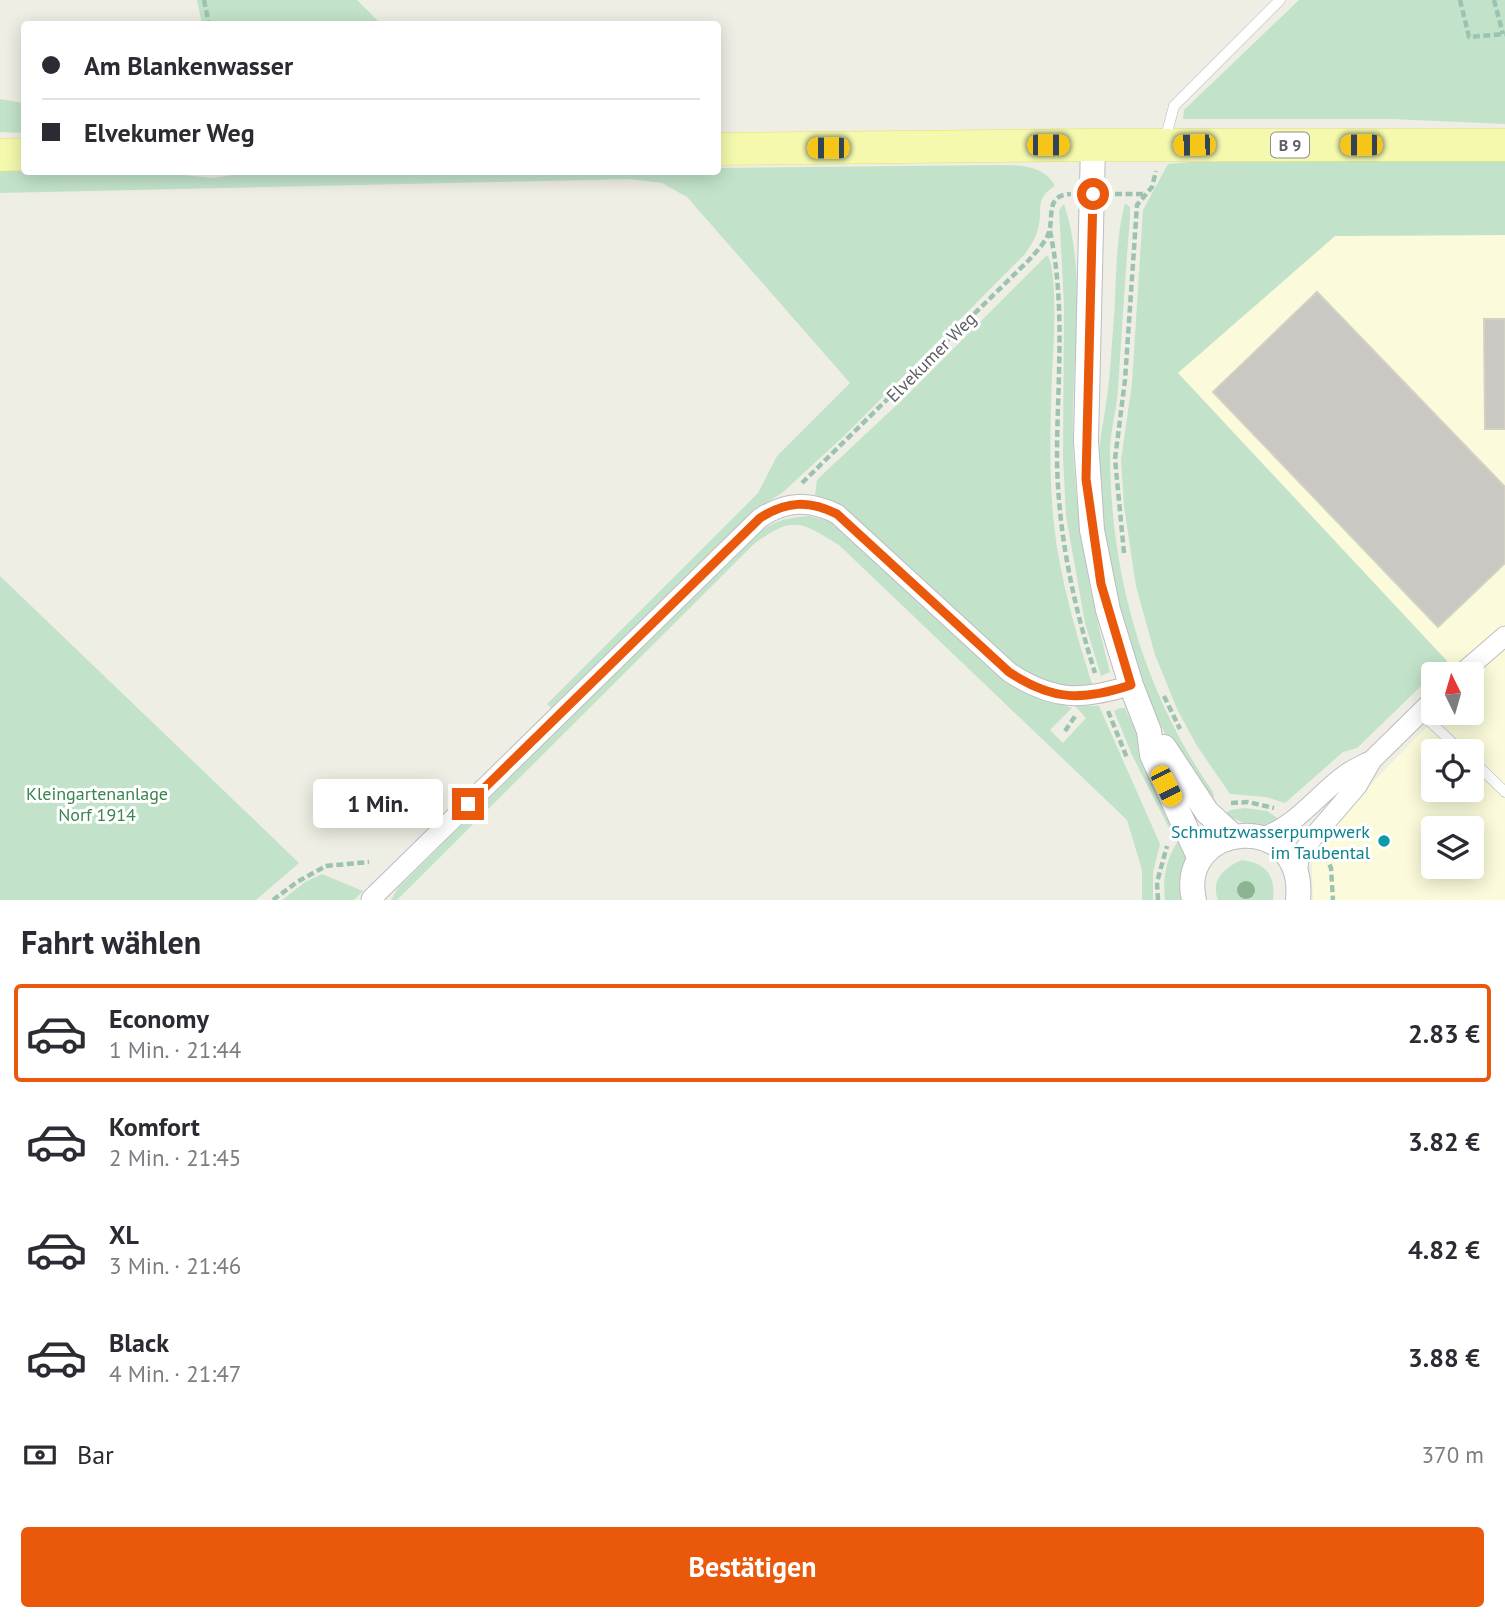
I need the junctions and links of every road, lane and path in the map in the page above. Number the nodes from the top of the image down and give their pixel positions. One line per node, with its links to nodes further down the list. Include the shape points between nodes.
1 (204, 0): 5 (path)
2 (1280, 0): 8 (lane, via 1174,106)
3 (1460, 0): 6 (path, via 1469,37)
4 (1493, 0): 6 (path)
5 (208, 21)
6 (1504, 34)
7 (1093, 145): 8 (main road, B 9); 10 (main road, B 9); 18 (street, via 1086,479 1101,584)
8 (1163, 145): 9 (main road, B 9); 15 (path, via 1152,187 1137,205 1115,459)
9 (1505, 145)
10 (721, 149)
11 (0, 155): 12 (main road)
12 (21, 155)
13 (1063, 194): 14 (path, Elvekumer Weg, via 1051,208 1050,231 1029,260)
14 (776, 508): 18 (street, via 808,504 837,514 1027,684 1073,697 1096,696); 33 (street, via 760,518)
15 (1124, 555)
16 (1505, 636): 17 (street)
17 (1475, 662)
18 (1131, 685): 22 (street)
19 (1162, 692): 23 (path)
20 (1421, 712): 25 (street)
21 (1441, 725): 24 (lane)
22 (1149, 731): 28 (street, via 1207,812); 30 (street, via 1152,755)
23 (1183, 734)
24 (1452, 739)
25 (1372, 760): 29 (street, via 1346,774 1296,818); 32 (street, via 1357,786 1300,856)
26 (1484, 772): 27 (lane)
27 (1505, 792)
28 (1233, 836): 29 (street); 30 (street, via 1213,844)
29 (1263, 837): 32 (street, via 1278,845)
30 (1200, 859): 35 (street, via 1191,890)
31 (369, 862): 34 (path, via 326,866)
32 (1297, 871): 36 (street)
33 (371, 899)
34 (273, 900)
35 (1194, 900)
36 (1298, 900)

